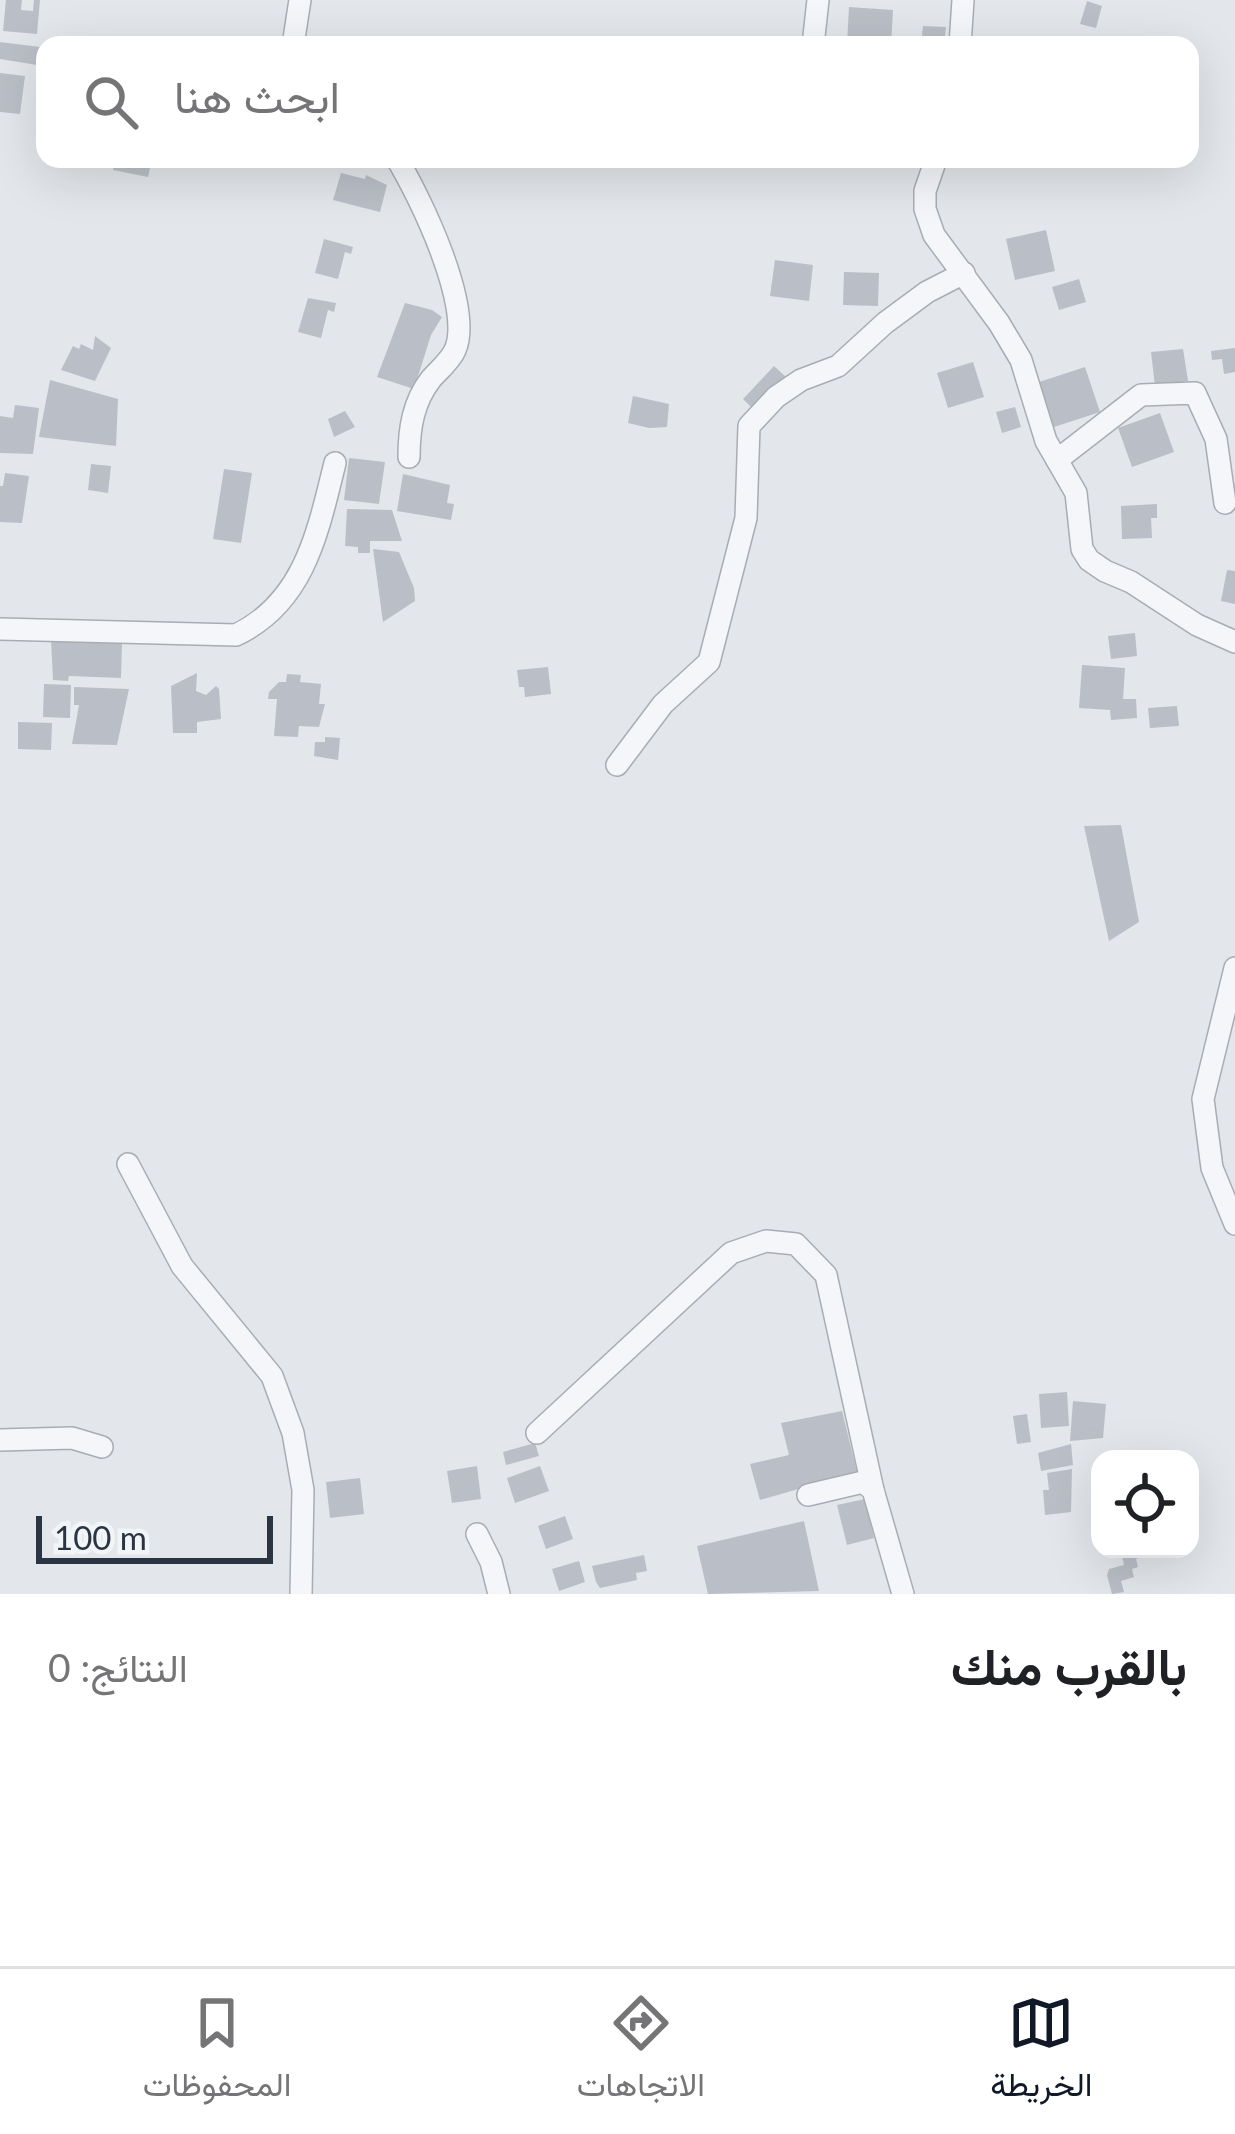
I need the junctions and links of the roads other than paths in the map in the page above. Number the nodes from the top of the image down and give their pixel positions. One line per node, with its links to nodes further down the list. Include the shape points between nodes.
1 (300, 0): 4 (street)
2 (818, 0): 5 (street)
3 (963, 0): 6 (street)
4 (294, 36)
5 (814, 36)
6 (961, 36)
7 (402, 168): 12 (street, via 441,252 458,328 455,350 416,406)
8 (933, 168): 9 (street, via 925,209)
9 (964, 273): 13 (street, via 1021,360); 18 (street, via 927,292 838,366 776,397 749,426 746,518 709,662)
10 (1216, 439): 11 (street); 13 (street, via 1196,394 1141,395); 15 (street)
11 (1235, 452)
12 (409, 457)
13 (1057, 460): 17 (street, via 1076,493 1089,560)
14 (335, 463): 16 (street, via 300,579 251,628 236,635)
15 (1226, 503)
16 (0, 629)
17 (1235, 642)
18 (617, 765)
19 (1235, 968): 21 (street, via 1203,1099 1212,1168)
20 (128, 1164): 28 (street, via 182,1266 272,1376 302,1490)
21 (1235, 1224)
22 (537, 1433): 25 (street, via 731,1253 766,1241 796,1244 826,1275)
23 (0, 1440): 24 (street, via 72,1438)
24 (102, 1447)
25 (873, 1490): 26 (street, via 863,1482); 30 (street)
26 (808, 1495)
27 (476, 1534): 29 (street)
28 (301, 1594)
29 (499, 1594)
30 (903, 1594)

